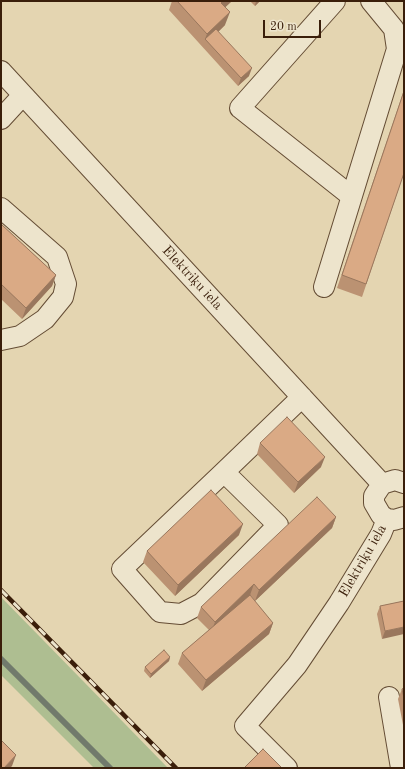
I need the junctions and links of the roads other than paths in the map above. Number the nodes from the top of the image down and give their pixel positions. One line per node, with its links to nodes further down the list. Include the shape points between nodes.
1 (335, 1): 6 (street, via 240,108)
2 (371, 1): 6 (street, via 394,28 397,49)
3 (1, 72): 4 (street, Elektriķu iela)
4 (23, 95): 5 (street); 10 (street, Elektriķu iela)
5 (1, 119)
6 (351, 196): 8 (street)
7 (1, 208): 9 (street, via 57,256 66,284 63,297 45,319 20,336)
8 (324, 286)
9 (1, 340)
10 (302, 396): 11 (street); 13 (street, Elektriķu iela)
11 (224, 472): 11 (street, via 122,569 160,612 181,614 202,603 278,525)
12 (404, 483): 13 (street, via 395,480)
13 (382, 484): 14 (street, Elektriķu iela, via 374,496 374,503 381,515)
14 (396, 518): 17 (street, Elektriķu iela, via 381,534 297,665 245,726)
15 (389, 697): 16 (street)
16 (400, 767)
17 (287, 768)

